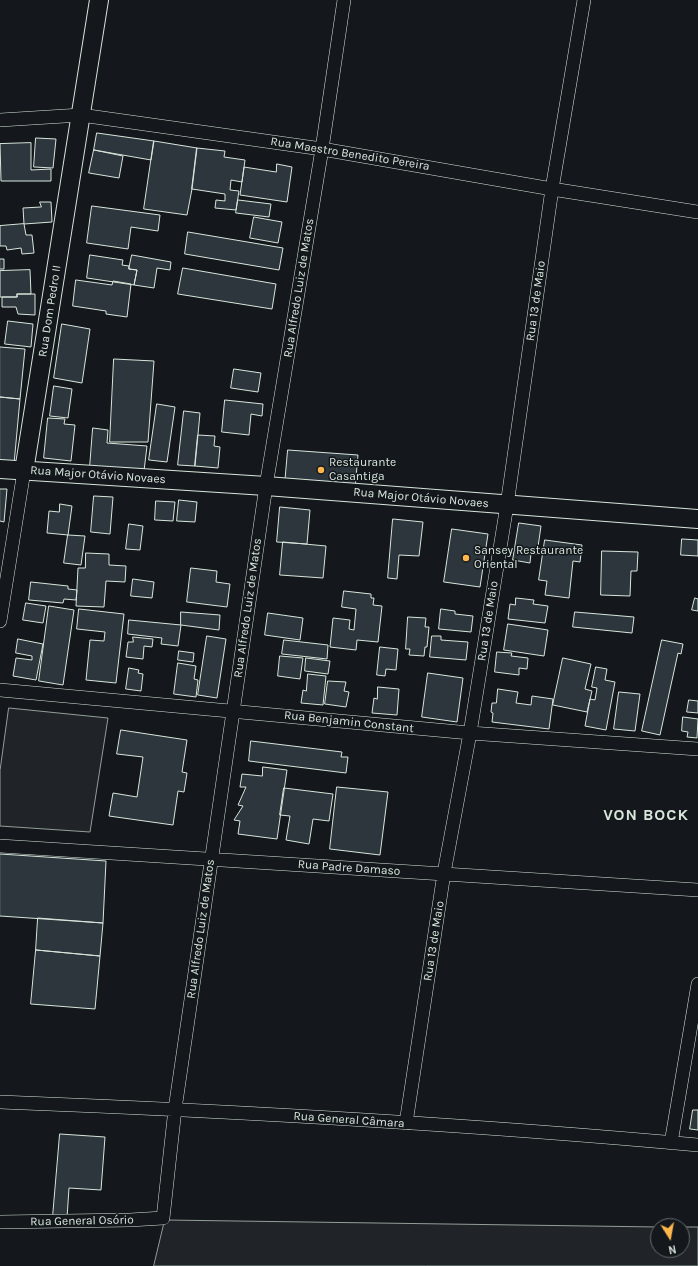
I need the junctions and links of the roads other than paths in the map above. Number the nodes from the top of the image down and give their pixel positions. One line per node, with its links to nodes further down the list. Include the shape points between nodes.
1 (99, 0): 4 (main road, Rua Dom Pedro II)
2 (344, 0): 6 (street, Rua Alfredo Luiz de Matos)
3 (584, 0): 7 (street, Rua 13 de Maio)
4 (81, 115): 5 (street, Rua Maestro Benedito Pereira); 6 (street, Rua Maestro Benedito Pereira); 10 (main road, Rua Dom Pedro II)
5 (0, 120)
6 (322, 149): 7 (street, Rua Maestro Benedito Pereira); 11 (street, Rua Alfredo Luiz de Matos)
7 (552, 189): 8 (street, Rua Maestro Benedito Pereira); 12 (street, Rua 13 de Maio)
8 (698, 212)
9 (0, 468): 10 (main road, Rua Major Otávio Novaes)
10 (24, 471): 11 (main road, Rua Major Otávio Novaes); 14 (street, Rua Dom Pedro II)
11 (266, 486): 12 (main road, Rua Major Otávio Novaes); 16 (street, Rua Alfredo Luiz de Matos)
12 (507, 505): 13 (main road, Rua Major Otávio Novaes); 17 (street, Rua 13 de Maio)
13 (698, 519)
14 (0, 621)
15 (0, 690): 16 (street, Rua Benjamin Constant)
16 (234, 711): 17 (street, Rua Benjamin Constant); 20 (street, Rua Alfredo Luiz de Matos)
17 (470, 734): 18 (street, Rua Benjamin Constant); 21 (street, Rua 13 de Maio)
18 (698, 749)
19 (0, 846): 20 (street, Rua Padre Damaso)
20 (211, 859): 21 (street, Rua Padre Damaso); 25 (street, Rua Alfredo Luiz de Matos)
21 (444, 873): 22 (street, Rua Padre Damaso); 26 (street, Rua 13 de Maio)
22 (698, 890)
23 (698, 987): 27 (street)
24 (0, 1102): 25 (street, Rua General Câmara)
25 (175, 1109): 26 (street, Rua General Câmara); 29 (street, Rua Alfredo Luiz de Matos)
26 (406, 1123): 27 (street, Rua General Câmara)
27 (671, 1143): 28 (street, Rua General Câmara)
28 (698, 1145)
29 (163, 1218): 30 (street, Rua General Osório)
30 (0, 1222)

